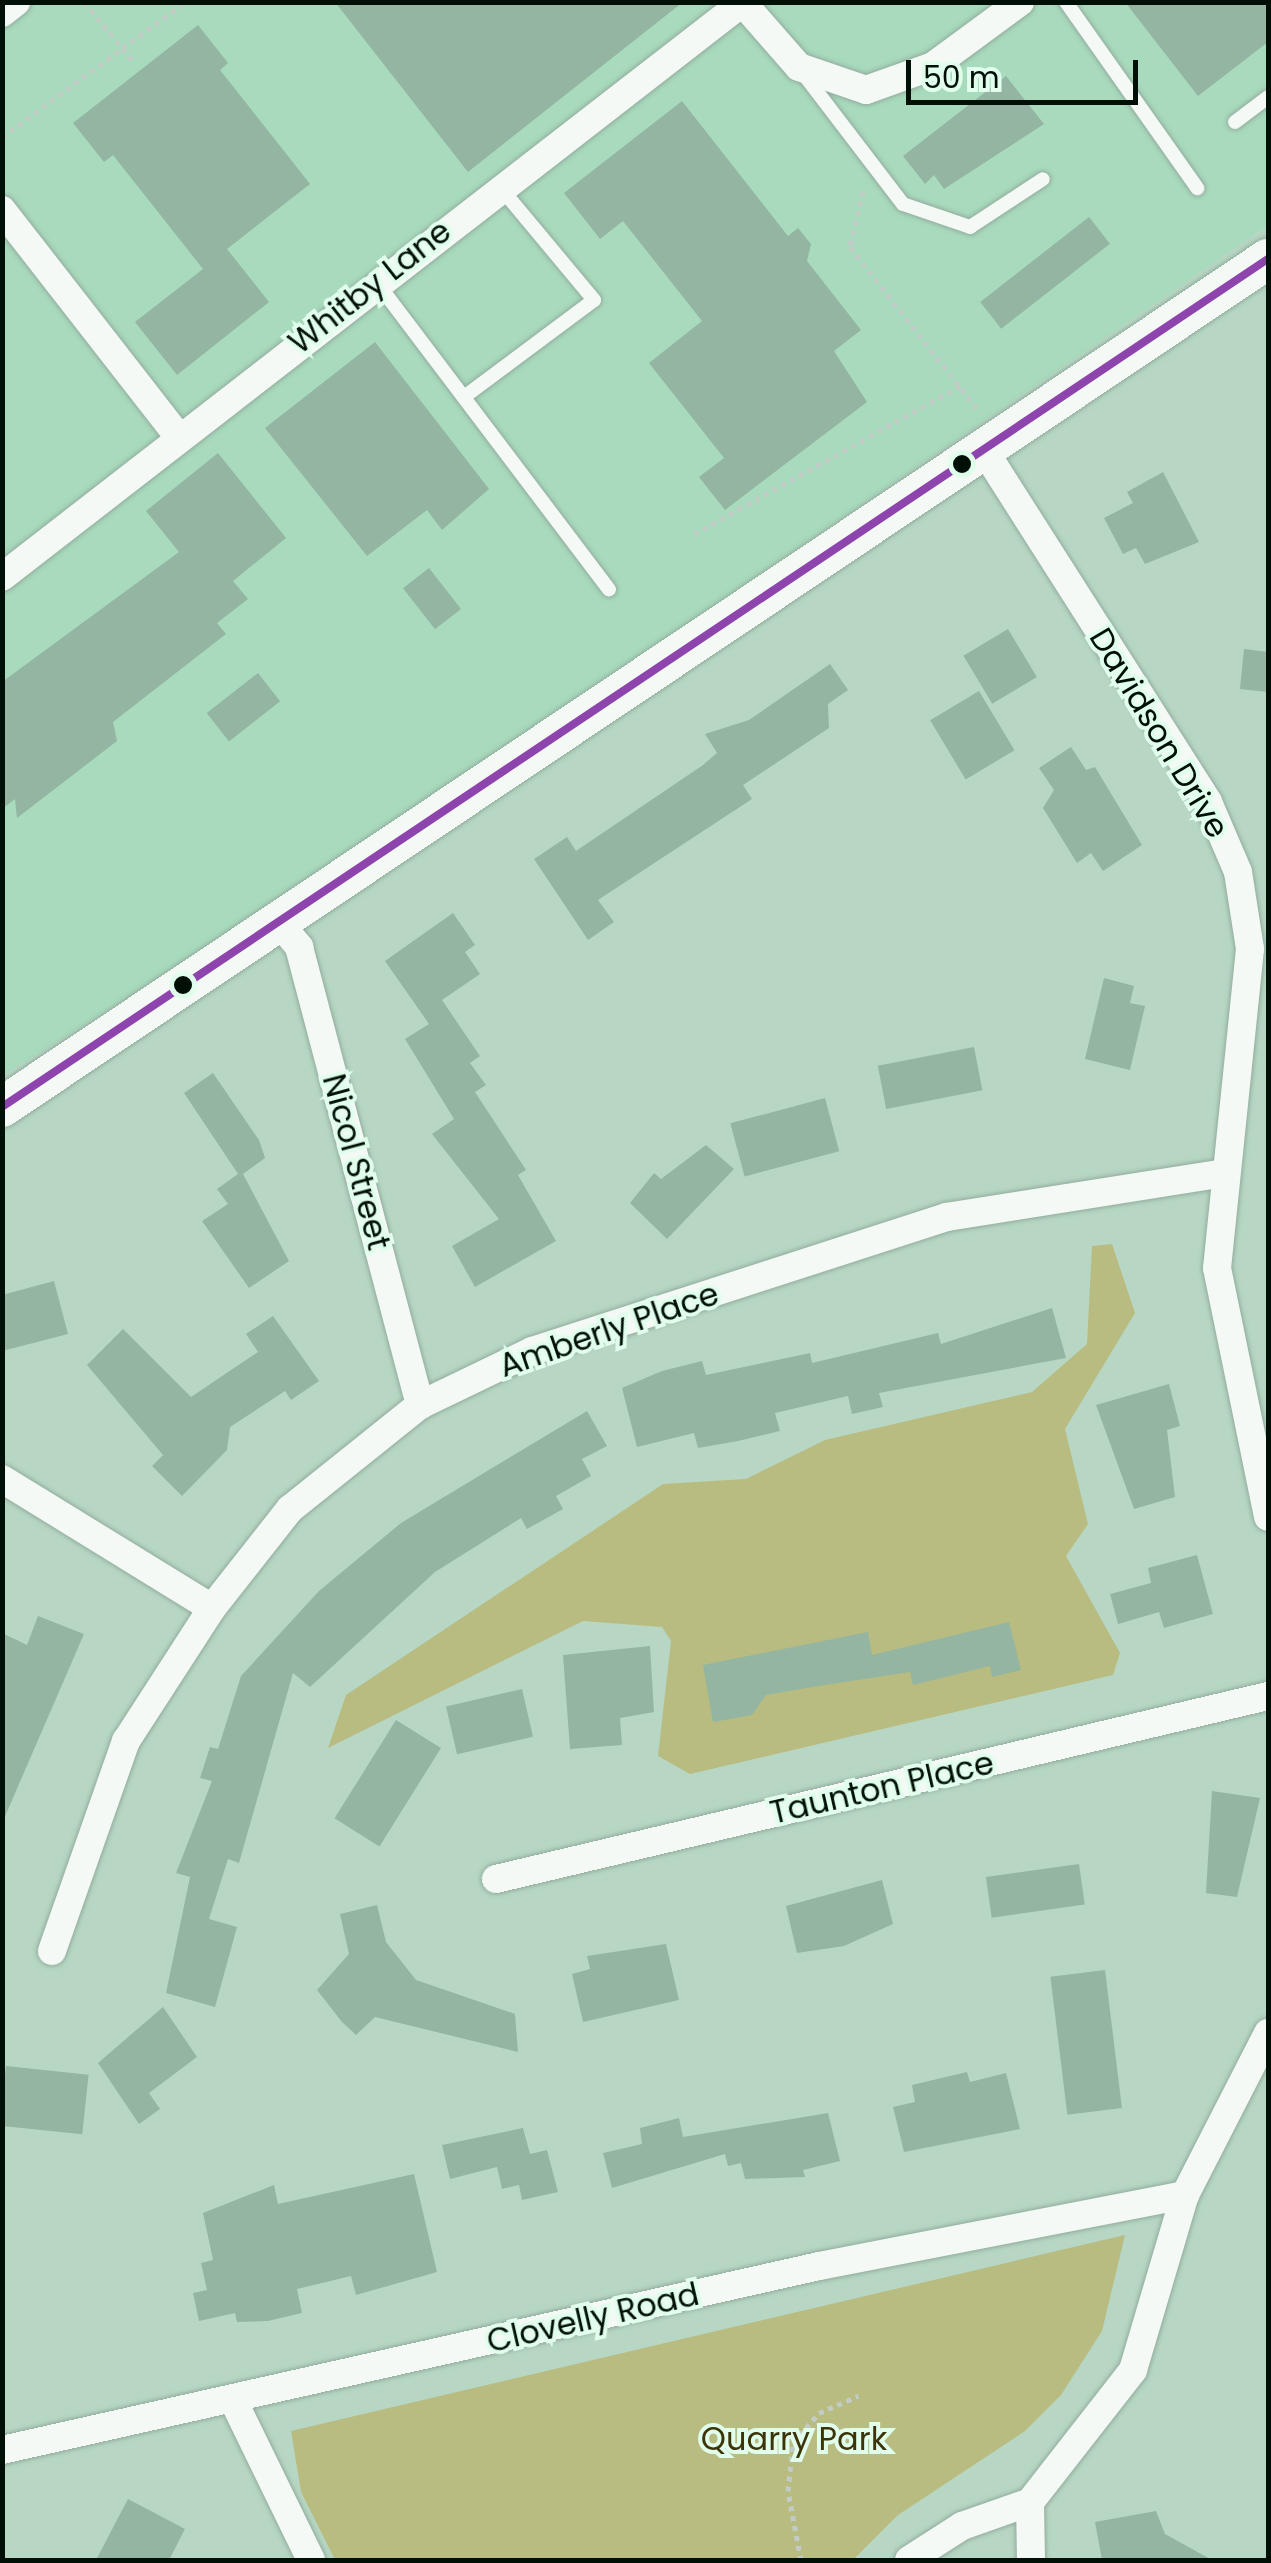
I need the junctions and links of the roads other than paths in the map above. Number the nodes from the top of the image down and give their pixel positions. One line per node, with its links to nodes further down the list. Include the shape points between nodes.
1 (16, 2): 5 (street)
2 (1020, 2): 6 (street, via 933,66 866,90)
3 (1066, 2): 11 (lane)
4 (742, 3): 6 (street); 10 (street, Whitby Lane)
5 (2, 13)
6 (799, 67): 9 (lane, via 903,204 970,227)
7 (1268, 97): 8 (lane)
8 (1235, 122)
9 (1043, 179)
10 (498, 186): 14 (street, Whitby Lane); 15 (lane, via 594,300)
11 (1197, 188)
12 (2, 210): 16 (street)
13 (1268, 259): 17 (street)
14 (378, 283): 15 (lane); 16 (street, Whitby Lane)
15 (464, 397): 19 (lane)
16 (179, 437): 18 (street, Whitby Lane)
17 (992, 444): 20 (street); 22 (street, Davidson Drive, via 1208,802 1238,872 1250,949)
18 (2, 577)
19 (609, 589)
20 (280, 924): 21 (street); 23 (street, Nicol Street, via 298,947)
21 (2, 1107)
22 (1224, 1173): 23 (street, Amberly Place, via 946,1218 532,1351); 25 (street, Davidson Drive, via 1218,1268)
23 (420, 1405): 26 (street, Amberly Place, via 290,1509)
24 (2, 1479): 26 (street)
25 (1268, 1518)
26 (212, 1608): 29 (street, Amberly Place, via 126,1741)
27 (1268, 1696): 28 (street, Taunton Place)
28 (496, 1879)
29 (52, 1950)
30 (1268, 2033): 31 (street)
31 (1185, 2195): 32 (street, Clovelly Road, via 819,2266); 34 (street, via 1133,2370)
32 (233, 2400): 33 (street, Clovelly Road); 35 (street)
33 (2, 2450)
34 (1030, 2502): 36 (street, via 962,2526); 37 (street)
35 (311, 2560)
36 (909, 2560)
37 (1031, 2560)

